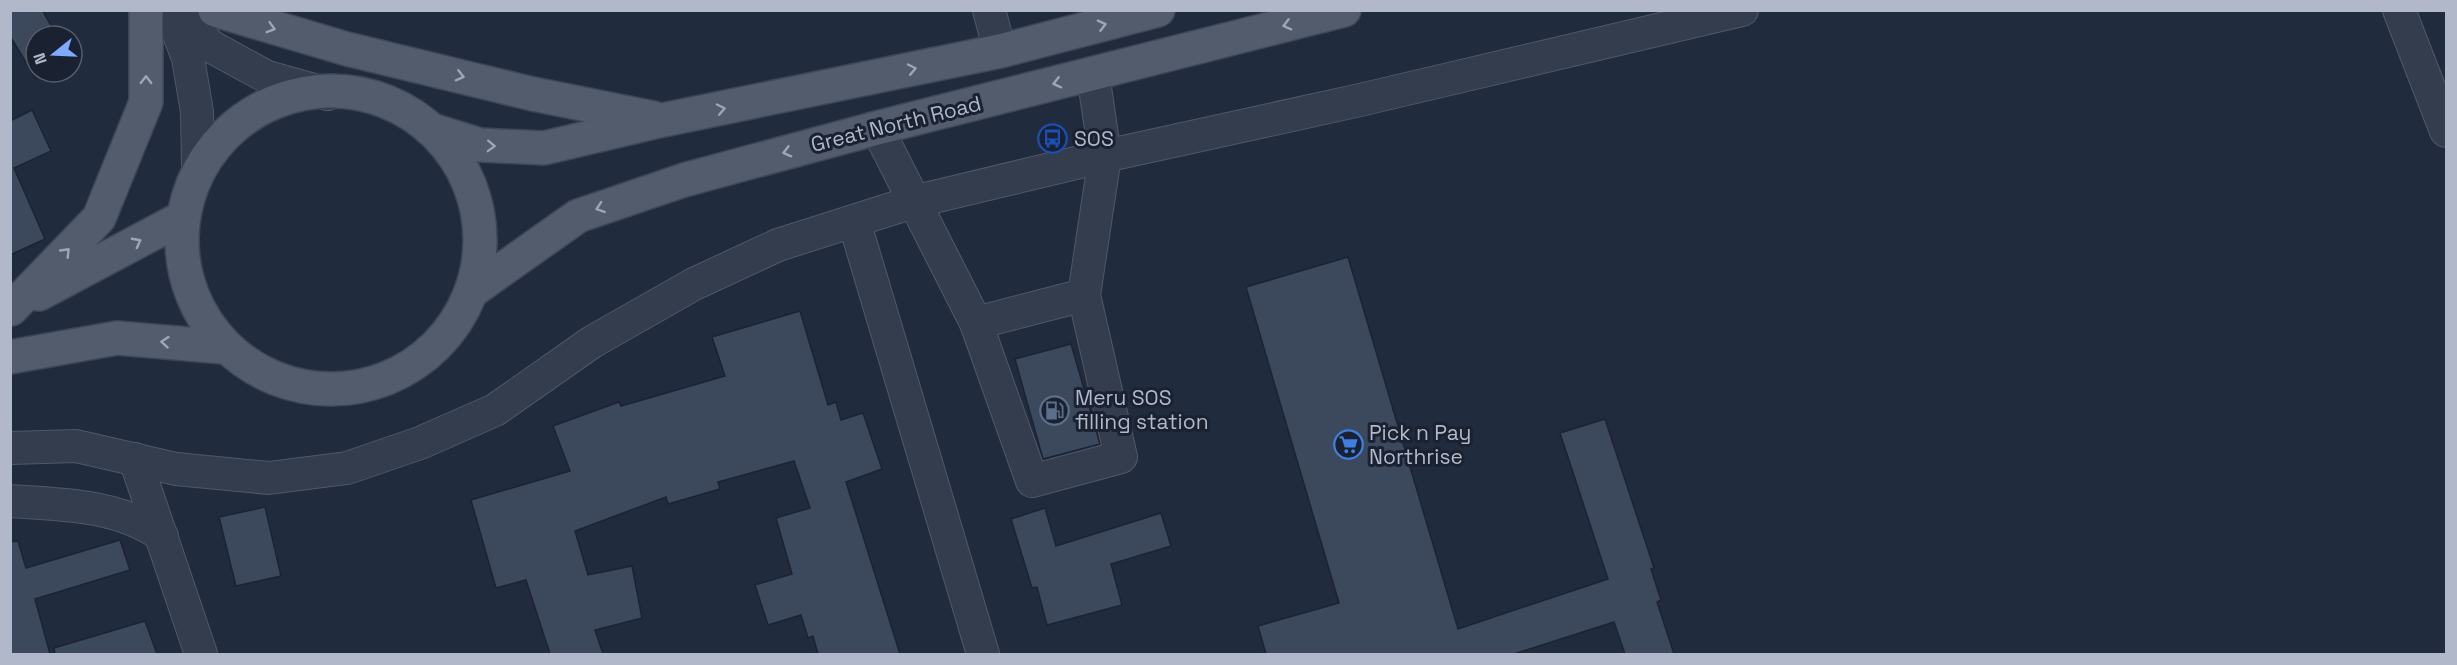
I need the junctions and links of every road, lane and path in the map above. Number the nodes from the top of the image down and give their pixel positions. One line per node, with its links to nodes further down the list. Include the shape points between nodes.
1 (146, 10): 23 (main road, one-way to 1, via 99,218 146,102)
2 (171, 10): 11 (street, via 212,47 267,77); 17 (street, via 188,58 197,112)
3 (215, 10): 12 (main road, one-way to 12, via 347,49 533,94)
4 (989, 10): 9 (street)
5 (1158, 10): 9 (main road, one-way to 5)
6 (1344, 10): 10 (main road, Great North Road, one-way to 10)
7 (1742, 10): 16 (street)
8 (2400, 10): 15 (street)
9 (1000, 51): 12 (main road, one-way to 9)
10 (1093, 74): 13 (main road, Great North Road, one-way to 13); 16 (street)
11 (327, 94): 14 (main road, via 366,96 402,110); 17 (main road, via 287,101 254,115 232,130)
12 (663, 120): 14 (main road, one-way to 12, via 480,145 544,148)
13 (877, 128): 18 (street); 21 (main road, Great North Road, one-way to 21, via 684,180 578,216)
14 (435, 131): 21 (main road, via 465,170 479,209 482,242)
15 (2446, 131)
16 (1105, 156): 18 (street); 22 (street)
17 (198, 168): 19 (main road)
18 (913, 202): 20 (street); 24 (street)
19 (182, 218): 23 (main road, one-way to 19); 25 (main road, via 185,278 200,315)
20 (854, 221): 28 (street, via 778,245 694,284 592,342 495,410 420,443 347,468 269,478 176,469); 32 (street)
21 (472, 291): 25 (main road, via 449,330 433,346 416,361 374,380 328,387 283,380 242,363)
22 (1084, 295): 24 (street); 24 (street, via 1121,457 1032,481)
23 (11, 309)
24 (976, 323)
25 (224, 347): 26 (main road, one-way to 26, via 117,338)
26 (10, 357)
27 (10, 448): 28 (street, via 76,446)
28 (135, 459): 30 (street)
29 (10, 501): 30 (street, via 69,505 126,518 146,524)
30 (162, 536): 31 (street)
31 (201, 654)
32 (983, 654)

